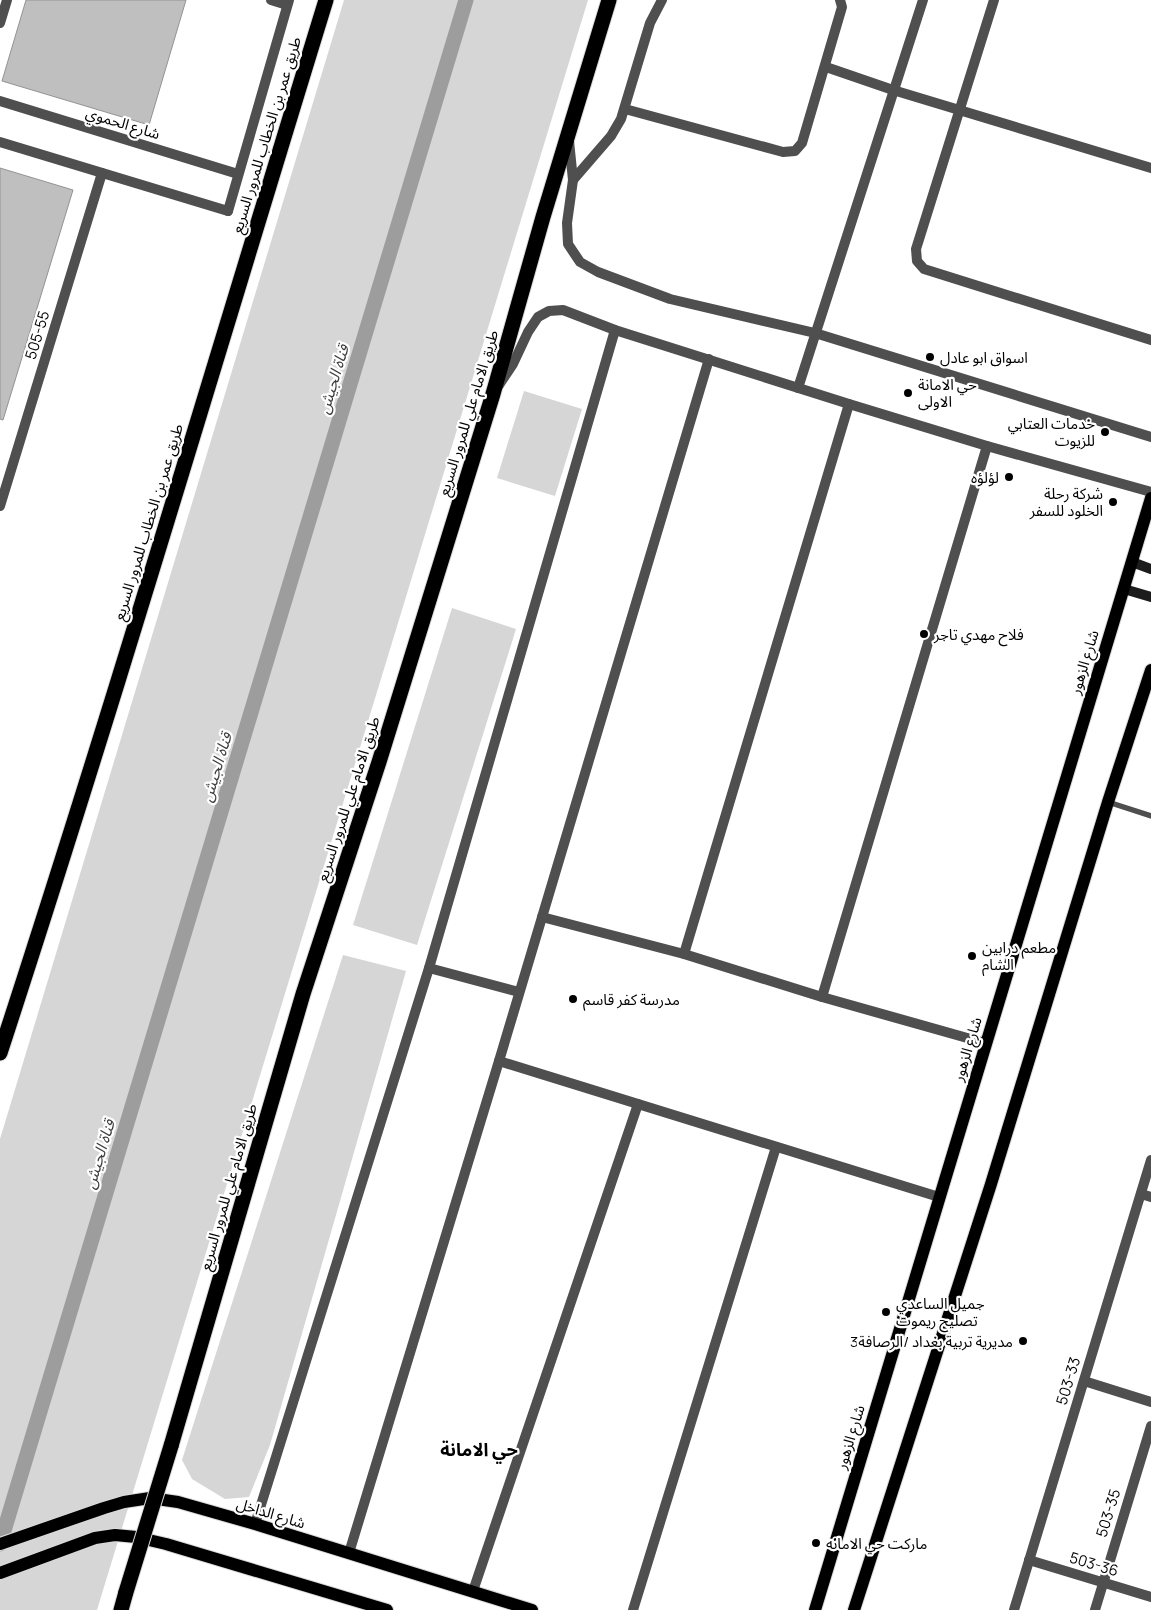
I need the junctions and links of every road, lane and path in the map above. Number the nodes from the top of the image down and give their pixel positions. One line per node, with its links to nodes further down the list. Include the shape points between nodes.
1 (7, 0): 10 (street)
2 (271, 0): 9 (street)
3 (326, 0): 47 (highway, طريق عمر بن الخطاب للمرور السريع)
4 (611, 0): 16 (highway, طريق الامام علي للمرور السريع)
5 (662, 0): 14 (street, via 650,23)
6 (840, 0): 11 (street, via 842,7)
7 (923, 0): 12 (street)
8 (994, 0): 15 (street)
9 (288, 2): 20 (street)
10 (0, 23)
11 (826, 67): 12 (street); 14 (street, via 802,143 795,151 783,152)
12 (893, 90): 15 (street); 23 (street)
13 (0, 101): 20 (street, شارع الحموي)
14 (625, 109): 21 (street, via 611,136)
15 (959, 110): 18 (street); 24 (street, via 916,249 917,261 924,269)
16 (569, 134): 21 (street); 27 (highway, طريق الامام علي للمرور السريع)
17 (0, 142): 19 (street)
18 (1151, 168)
19 (102, 173): 20 (street, via 228,211); 33 (street, 505-55)
20 (238, 174)
21 (573, 180): 23 (street, via 566,223 568,244 580,262 670,299)
22 (615, 330): 25 (street); 27 (street, via 563,310 549,311 538,317); 43 (street)
23 (815, 333): 26 (street); 29 (street)
24 (1151, 340)
25 (709, 360): 26 (street); 41 (street)
26 (798, 388): 28 (street)
27 (493, 394): 66 (highway, طريق الامام علي للمرور السريع, bridge, via 303,994)
28 (849, 404): 30 (street); 42 (street)
29 (1151, 437)
30 (987, 446): 31 (street); 45 (street)
31 (1151, 492)
32 (1151, 498): 34 (main road, شارع الزهور)
33 (0, 506)
34 (1132, 562): 35 (main road); 36 (main road, شارع الزهور)
35 (1151, 569)
36 (1124, 589): 37 (main road); 46 (main road, شارع الزهور)
37 (1151, 597)
38 (1151, 670): 39 (main road)
39 (1108, 802): 40 (lane); 71 (main road, via 991,1184)
40 (1151, 816)
41 (542, 917): 42 (street); 44 (street)
42 (684, 954): 45 (street)
43 (429, 968): 44 (street); 58 (street)
44 (519, 992): 48 (street)
45 (822, 997): 46 (street)
46 (986, 1043): 54 (main road, شارع الزهور)
47 (0, 1053)
48 (499, 1061): 49 (street); 60 (street)
49 (638, 1104): 50 (street); 64 (street)
50 (776, 1147): 54 (street); 69 (street)
51 (1151, 1160): 52 (street, 503-33)
52 (1141, 1194): 53 (street); 55 (street, 503-33)
53 (1151, 1197)
54 (939, 1198): 70 (main road, شارع الزهور)
55 (1084, 1381): 56 (street); 61 (street, 503-33)
56 (1151, 1402)
57 (1151, 1426): 63 (street, 503-35)
58 (255, 1524): 59 (main road, شارع الداخل, via 178,1502 150,1498 124,1502); 60 (main road, شارع الداخل)
59 (0, 1544)
60 (349, 1553): 64 (main road, شارع الداخل)
61 (1029, 1560): 63 (street, 503-36); 72 (street, 503-33)
62 (0, 1573): 67 (main road, via 96,1538 115,1535 136,1537)
63 (1103, 1583): 65 (street, 503-36); 73 (street, 503-35)
64 (473, 1591): 68 (main road, شارع الداخل)
65 (1151, 1597)
66 (121, 1610)
67 (387, 1610)
68 (532, 1610)
69 (633, 1610)
70 (814, 1610)
71 (854, 1610)
72 (1014, 1610)
73 (1095, 1610)

